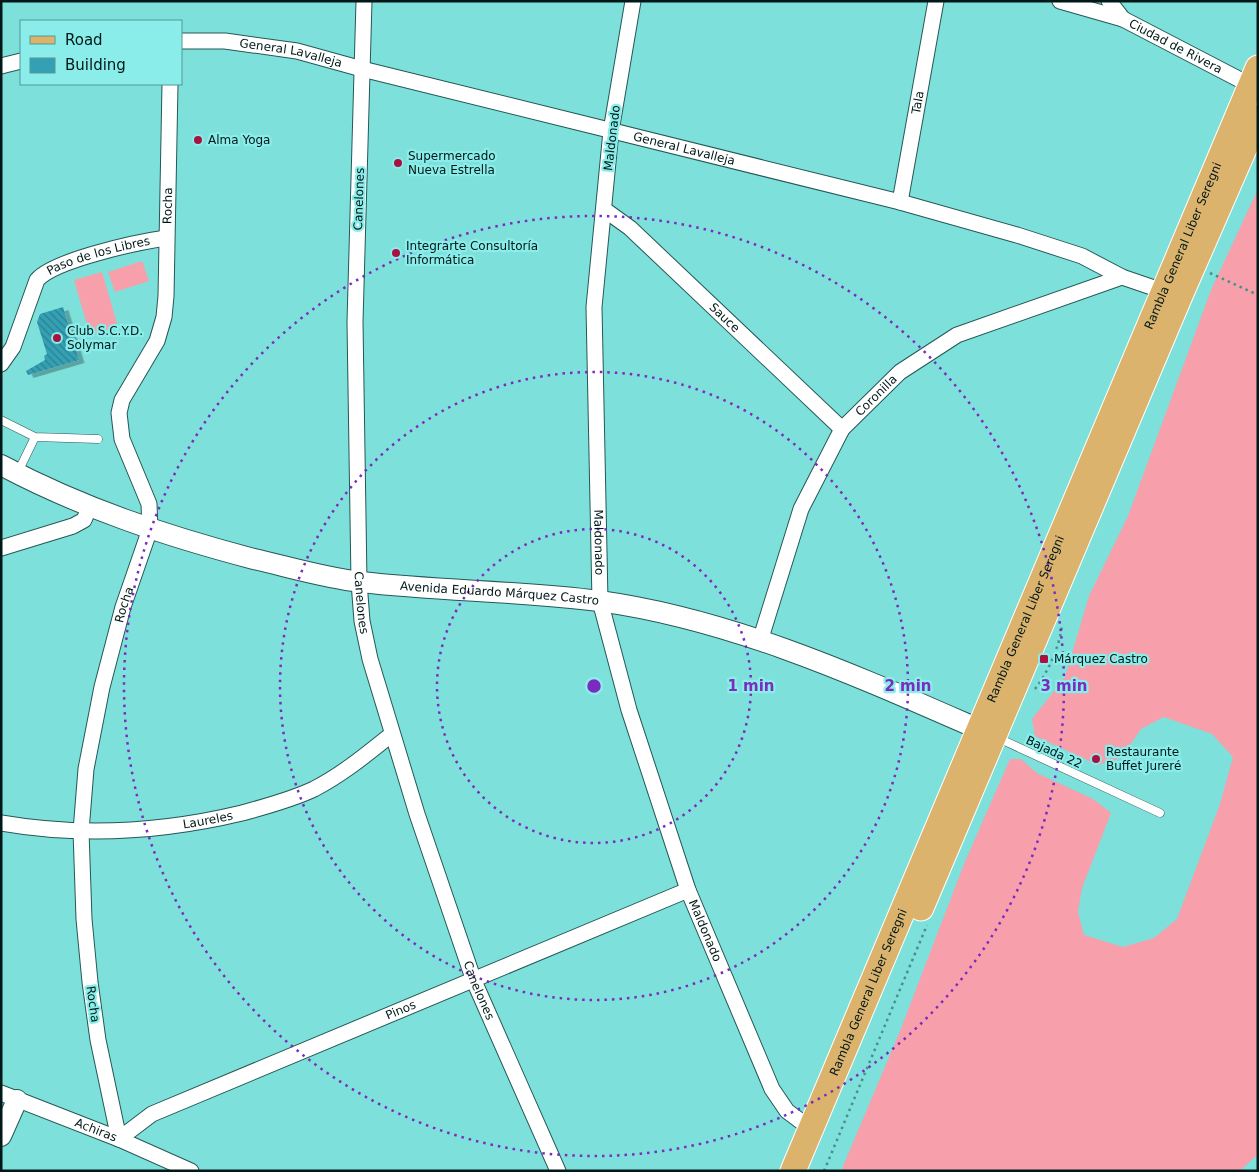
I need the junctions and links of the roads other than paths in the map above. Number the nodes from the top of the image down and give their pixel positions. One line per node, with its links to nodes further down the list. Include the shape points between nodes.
1 (364, 1): 10 (street, Canelones)
2 (633, 1): 14 (street, Maldonado)
3 (936, 1): 15 (street, Tala)
4 (1060, 1): 6 (street)
5 (1109, 1): 6 (street, Ciudad de Rivera)
6 (1123, 19): 11 (street, Ciudad de Rivera)
7 (182, 41): 10 (street, General Lavalleja, via 225,41 297,51)
8 (20, 61): 9 (street)
9 (1, 66)
10 (362, 69): 14 (street, General Lavalleja); 29 (street, Canelones, via 356,322)
11 (1254, 76): 19 (main road, Rambla General Liber Seregni)
12 (170, 85): 17 (street, Rocha)
13 (1258, 117): 32 (main road, Rambla General Liber Seregni)
14 (611, 131): 15 (street, General Lavalleja); 16 (street, Maldonado)
15 (900, 202): 18 (street, General Lavalleja, via 1082,256)
16 (605, 210): 22 (street, Sauce, via 630,228); 30 (street, Maldonado, via 594,306)
17 (166, 238): 20 (street, Paso de los Libres, via 84,258 42,274 13,347); 27 (street, Rocha, via 164,317 157,341 122,400 119,413 122,439 149,504)
18 (1122, 277): 19 (street, General Lavalleja); 22 (street, Coronilla, via 958,335 900,372)
19 (1163, 291): 32 (main road, Rambla General Liber Seregni)
20 (1, 364)
21 (1, 420): 23 (lane)
22 (842, 429): 31 (street, Coronilla, via 800,509)
23 (34, 437): 24 (lane); 25 (lane)
24 (98, 439)
25 (9, 470): 26 (street, Avenida Eduardo Márquez Castro)
26 (90, 508): 27 (street, Avenida Eduardo Márquez Castro); 28 (street, via 84,520 73,526)
27 (150, 529): 29 (street, Avenida Eduardo Márquez Castro, via 183,541); 36 (street, Rocha, via 122,607 102,687 86,769)
28 (1, 548)
29 (359, 582): 30 (street, Avenida Eduardo Márquez Castro); 33 (street, Canelones, via 362,621)
30 (600, 602): 31 (street, Avenida Eduardo Márquez Castro, via 667,614); 37 (street, Maldonado, via 638,738)
31 (760, 641): 32 (street, Avenida Eduardo Márquez Castro, via 859,677)
32 (986, 732): 34 (lane, Bajada 22); 40 (main road, Rambla General Liber Seregni); 46 (main road, Rambla General Liber Seregni)
33 (392, 734): 36 (street, Laureles, via 348,769 277,804 201,823 155,829); 38 (street, Canelones)
34 (1160, 813)
35 (1, 823): 36 (street, Laureles)
36 (82, 831): 42 (street, Rocha, via 84,919 90,982 98,1040)
37 (688, 890): 38 (street, Pinos); 40 (street, Maldonado, via 772,1089 787,1111)
38 (474, 981): 42 (street, Pinos, via 152,1114); 44 (street, Canelones)
39 (9, 1096): 41 (street); 42 (street, Achiras)
40 (811, 1129): 45 (main road, Rambla General Liber Seregni)
41 (1, 1136)
42 (119, 1138): 43 (street, Achiras)
43 (191, 1171)
44 (558, 1171)
45 (793, 1171)
46 (811, 1171)

